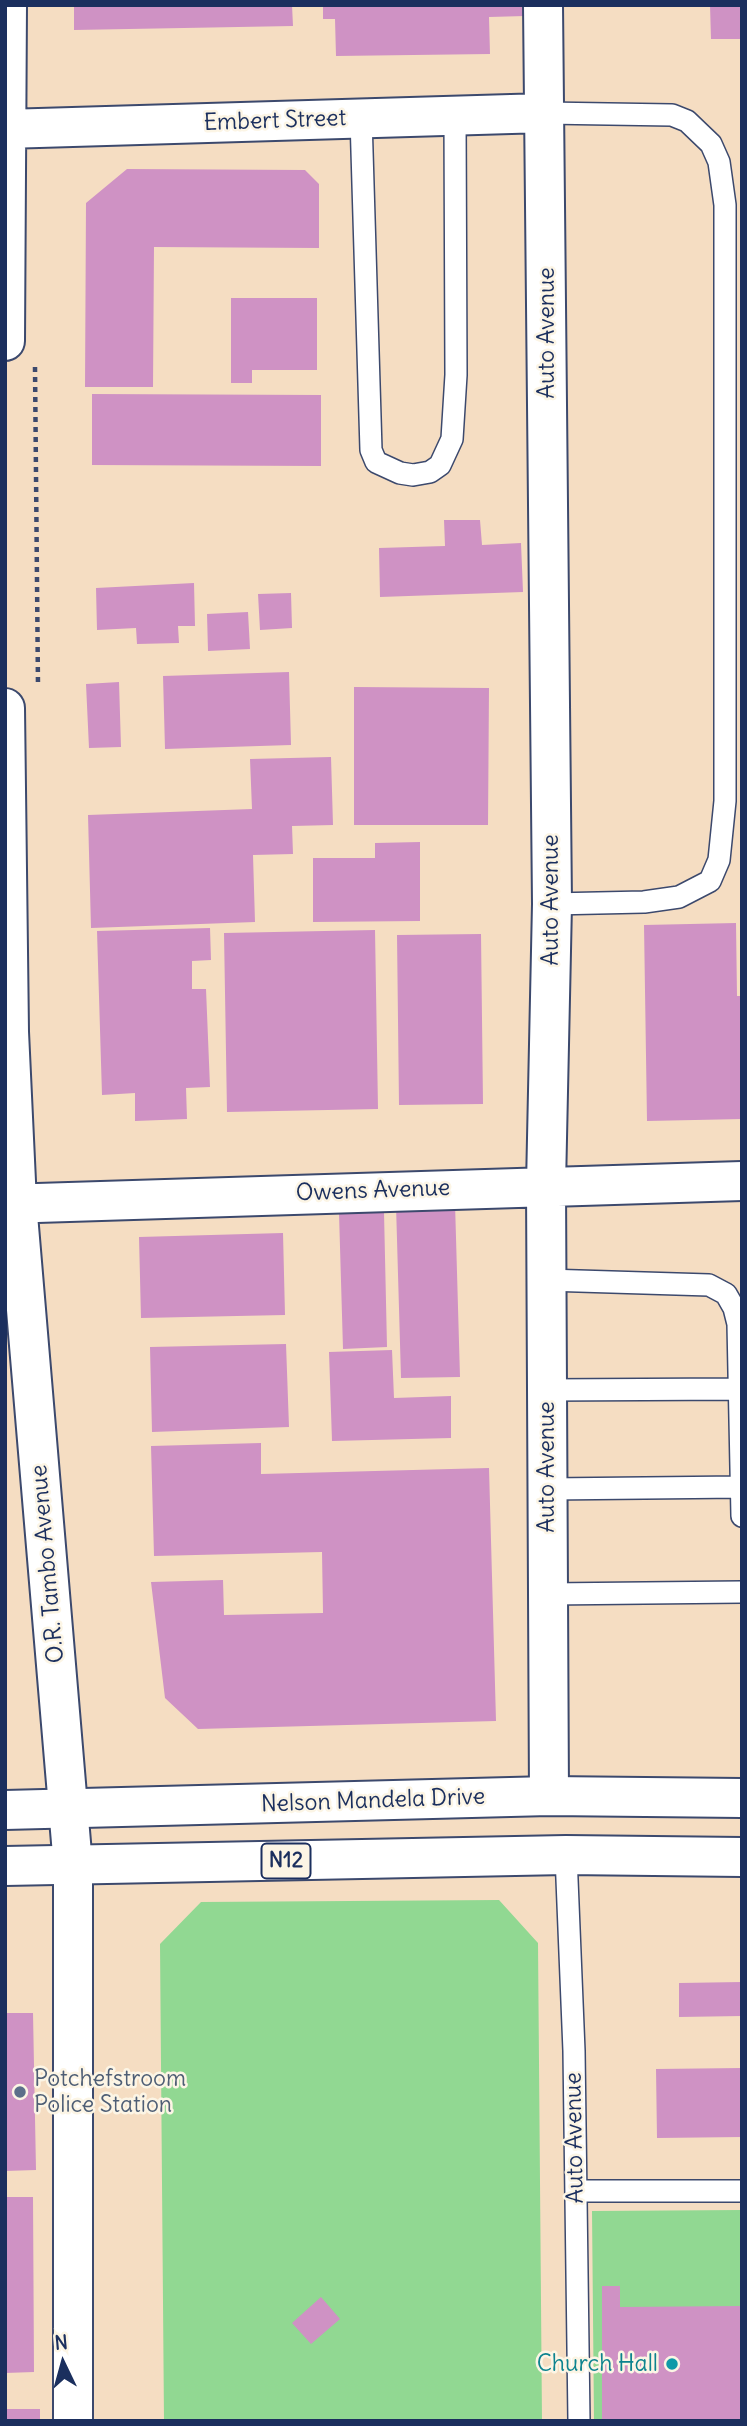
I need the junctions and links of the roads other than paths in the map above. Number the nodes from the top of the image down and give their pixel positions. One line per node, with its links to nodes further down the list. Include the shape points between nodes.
1 (7, 5): 6 (main road)
2 (543, 5): 3 (main road, Auto Avenue)
3 (545, 113): 4 (main road, Embert Street); 9 (main road, Auto Avenue); 9 (lane, via 672,115 687,121 711,144 719,162 725,205 725,801 719,860 710,881 679,897)
4 (455, 116): 5 (main road, Embert Street); 5 (lane, via 452,439 440,465 413,475 376,462 371,450)
5 (361, 118): 6 (main road, Embert Street)
6 (6, 129): 7 (main road)
7 (5, 341)
8 (5, 708): 12 (main road, O.R. Tambo Avenue)
9 (552, 904): 11 (main road, Auto Avenue)
10 (742, 1181): 11 (main road, Owens Avenue)
11 (546, 1185): 12 (main road, Owens Avenue); 13 (main road, Auto Avenue)
12 (11, 1203): 23 (main road, O.R. Tambo Avenue)
13 (546, 1280): 14 (lane, via 718,1287 734,1308 738,1324); 15 (main road, Auto Avenue)
14 (739, 1388): 15 (lane); 16 (lane)
15 (547, 1390): 17 (main road, Auto Avenue)
16 (741, 1487): 17 (lane); 18 (lane)
17 (548, 1489): 20 (main road, Auto Avenue)
18 (742, 1516)
19 (742, 1592): 20 (lane)
20 (548, 1594): 21 (main road, Auto Avenue)
21 (549, 1796): 22 (main road, Nelson Mandela Drive); 23 (main road, Nelson Mandela Drive)
22 (742, 1798)
23 (70, 1809): 24 (main road, Nelson Mandela Drive); 27 (main road, O.R. Tambo Avenue)
24 (5, 1810)
25 (566, 1855): 26 (main road, N12); 27 (main road, N12); 29 (lane, Auto Avenue)
26 (742, 1857)
27 (73, 1866): 28 (main road, N12); 31 (main road, O.R. Tambo Avenue)
28 (5, 1867)
29 (576, 2191): 30 (lane); 32 (lane, Auto Avenue)
30 (742, 2191)
31 (73, 2421)
32 (579, 2421)

